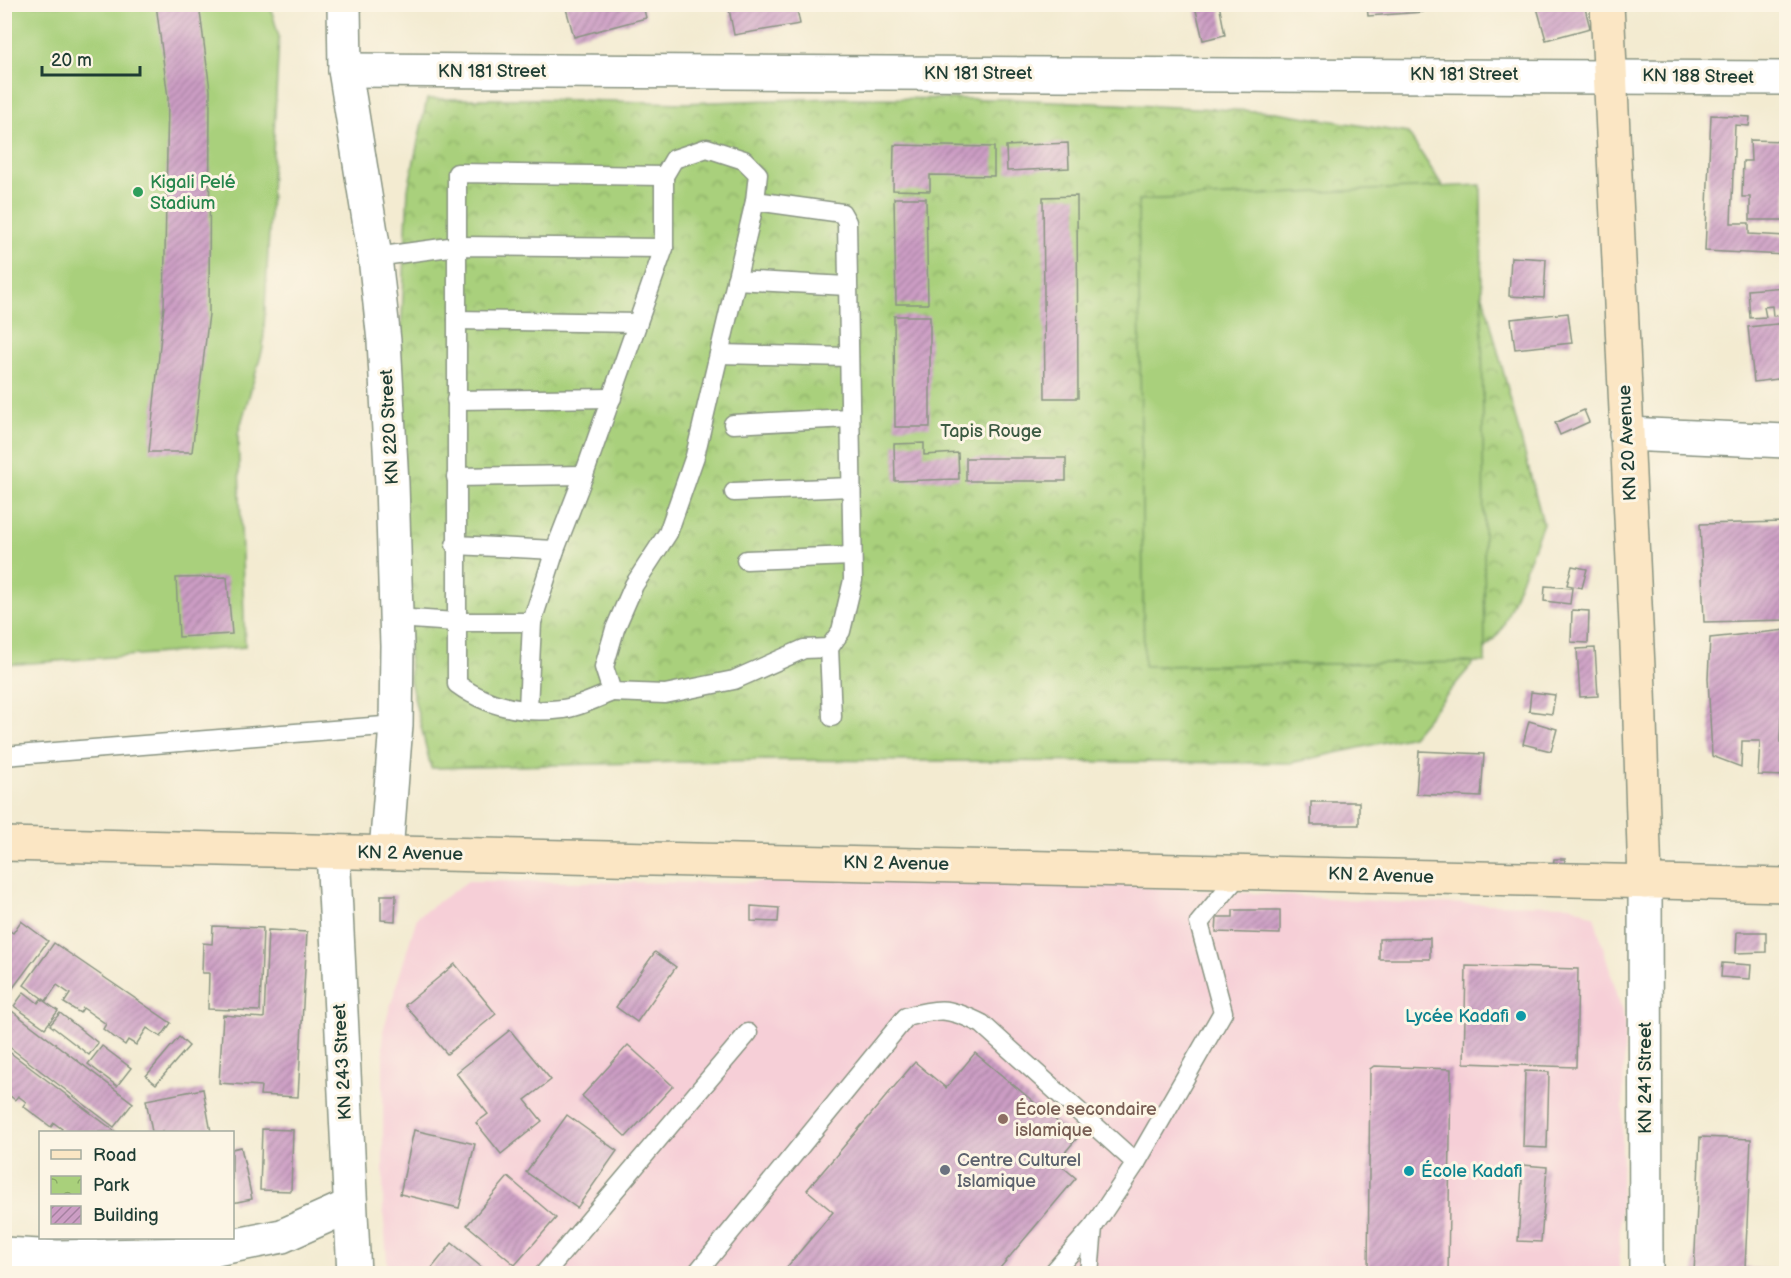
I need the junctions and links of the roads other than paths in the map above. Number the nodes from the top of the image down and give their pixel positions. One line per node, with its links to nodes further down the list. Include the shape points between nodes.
1 (344, 4): 3 (street, KN 220 Street)
2 (1606, 4): 4 (main road, KN 20 Avenue)
3 (345, 70): 4 (street, KN 181 Street); 10 (street, KN 220 Street)
4 (1610, 75): 5 (street, KN 188 Street); 21 (main road, KN 20 Avenue)
5 (1786, 78)
6 (664, 176): 7 (lane, via 674,159 707,148 744,160 758,174); 8 (lane, via 457,173); 9 (lane)
7 (755, 201): 11 (lane); 12 (lane, via 842,213 846,222)
8 (457, 246): 9 (lane); 10 (lane); 13 (lane)
9 (664, 248): 14 (lane)
10 (375, 257): 31 (street, KN 220 Street, via 385,352)
11 (736, 280): 12 (lane); 15 (lane)
12 (848, 286): 16 (lane)
13 (457, 320): 14 (lane); 18 (lane)
14 (639, 323): 17 (lane)
15 (719, 354): 16 (lane); 35 (lane, via 695,456 668,534 634,585 615,629 604,667)
16 (849, 357): 19 (lane)
17 (612, 398): 18 (lane); 23 (lane)
18 (456, 400): 24 (lane)
19 (849, 418): 20 (lane); 25 (lane)
20 (732, 424)
21 (1626, 434): 22 (street); 44 (main road, KN 20 Avenue)
22 (1786, 441)
23 (584, 475): 24 (lane); 28 (lane)
24 (456, 477): 27 (lane)
25 (850, 487): 26 (lane); 29 (lane)
26 (734, 492)
27 (455, 545): 28 (lane); 32 (lane)
28 (555, 550): 33 (lane)
29 (852, 556): 30 (lane); 34 (lane, via 853,580 841,631)
30 (746, 560)
31 (397, 618): 32 (lane); 38 (street, KN 220 Street)
32 (455, 622): 33 (lane); 36 (lane, via 457,684 475,697 510,709)
33 (532, 622): 36 (lane)
34 (829, 648): 35 (lane, via 804,649 734,680 665,694); 37 (lane)
35 (612, 692): 36 (lane, via 564,709)
36 (528, 709)
37 (832, 717)
38 (396, 725): 39 (lane); 42 (street, KN 220 Street)
39 (4, 756)
40 (4, 844): 41 (main road, KN 2 Avenue)
41 (333, 851): 42 (main road, KN 2 Avenue); 48 (street, KN 243 Street)
42 (386, 852): 43 (main road, KN 2 Avenue)
43 (1243, 870): 44 (main road, KN 2 Avenue); 47 (lane, via 1199,924 1222,1012)
44 (1645, 882): 45 (main road, KN 2 Avenue); 56 (street, KN 241 Street)
45 (1786, 885)
46 (748, 1034): 52 (lane)
47 (1136, 1163): 49 (lane); 53 (lane, via 982,1024 955,1011 930,1010 906,1017)
48 (349, 1206): 50 (street, via 282,1236 191,1254 57,1257); 51 (street, KN 243 Street)
49 (1093, 1227): 54 (lane); 55 (lane)
50 (4, 1254)
51 (354, 1274)
52 (544, 1274)
53 (696, 1274)
54 (1052, 1274)
55 (1089, 1274)
56 (1646, 1274)

